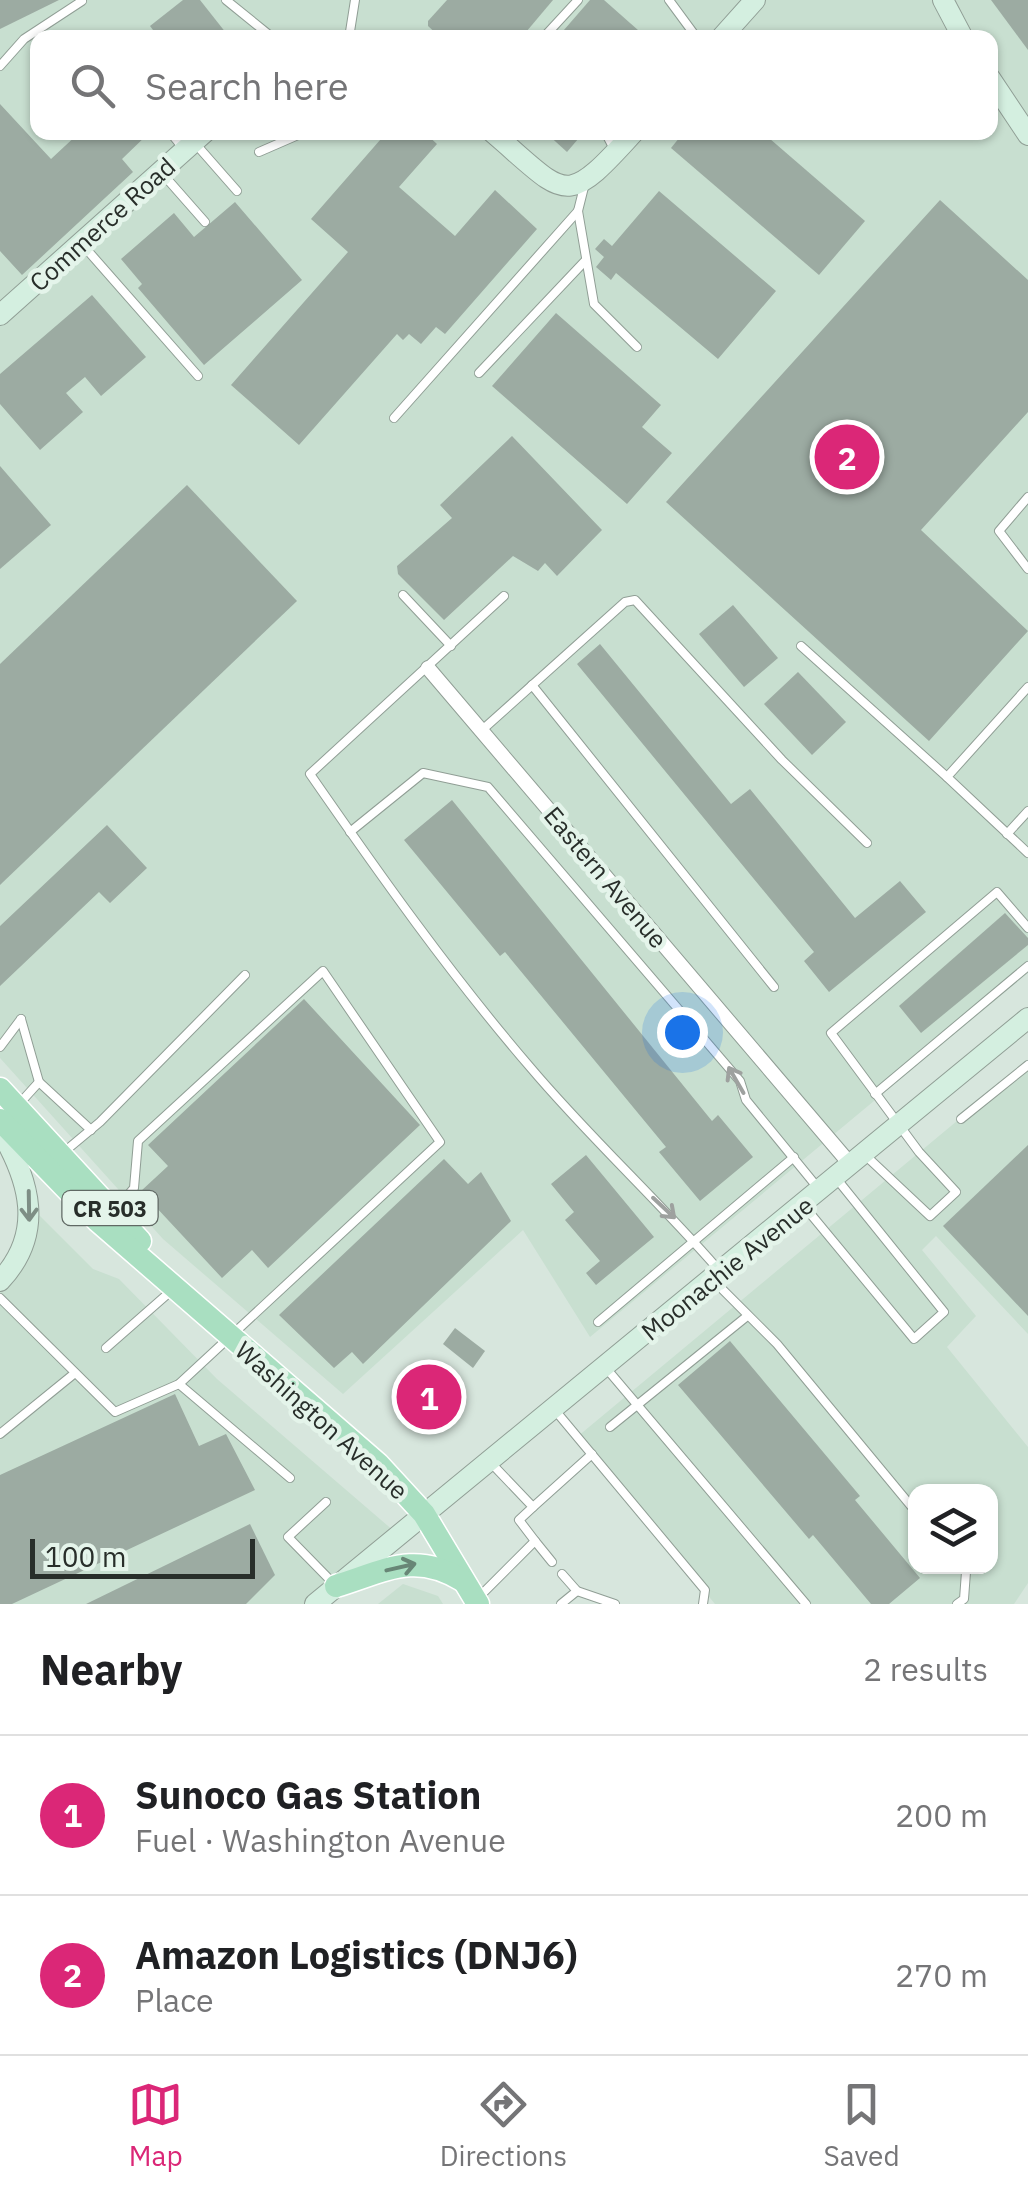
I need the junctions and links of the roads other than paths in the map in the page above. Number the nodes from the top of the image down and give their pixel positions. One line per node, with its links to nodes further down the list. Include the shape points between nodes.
1 (226, 0): 9 (lane)
2 (355, 0): 10 (lane)
3 (578, 0): 11 (lane)
4 (669, 0): 12 (lane)
5 (755, 0): 13 (main road)
6 (943, 0): 14 (main road)
7 (82, 1): 8 (lane)
8 (38, 30)
9 (263, 30)
10 (350, 30)
11 (550, 30)
12 (687, 30)
13 (728, 30)
14 (960, 30)
15 (30, 35): 16 (lane)
16 (0, 66)
17 (998, 89): 18 (main road)
18 (1025, 125)
19 (287, 140): 24 (lane)
20 (501, 140): 27 (main road, via 550,182)
21 (609, 140): 25 (lane)
22 (627, 140): 25 (main road)
23 (195, 142): 26 (main road, Commerce Road); 28 (lane)
24 (259, 152)
25 (616, 152): 27 (main road)
26 (161, 172): 30 (lane); 31 (main road, Commerce Road)
27 (586, 183): 29 (lane)
28 (237, 191)
29 (578, 211): 32 (lane); 37 (lane)
30 (205, 222)
31 (81, 242): 33 (main road, Commerce Road); 36 (lane)
32 (584, 262): 34 (lane, via 594,304); 35 (lane)
33 (3, 305)
34 (638, 346)
35 (479, 372)
36 (198, 376)
37 (394, 418)
38 (1028, 498): 39 (lane, via 999,532)
39 (1028, 569)
40 (403, 595): 42 (lane)
41 (504, 596): 42 (lane)
42 (451, 646): 44 (lane)
43 (801, 646): 48 (lane)
44 (428, 668): 47 (street, Eastern Avenue); 50 (lane, via 310,774)
45 (532, 686): 47 (lane); 52 (lane, via 634,600); 57 (lane)
46 (1028, 687): 48 (lane)
47 (481, 731): 73 (street, Eastern Avenue)
48 (947, 776): 51 (lane)
49 (1028, 811): 51 (lane)
50 (350, 832): 72 (lane, one-way to 50, via 746,1100 740,1080 488,788 423,773); 76 (lane, one-way to 76, via 428,944 532,1070)
51 (1008, 834): 53 (lane)
52 (867, 842)
53 (1028, 853)
54 (1028, 928): 65 (lane, via 996,892 831,1033)
55 (1028, 966): 65 (lane)
56 (245, 975): 70 (lane)
57 (774, 987)
58 (1028, 1018): 68 (main road, Moonachie Avenue)
59 (0, 1047): 62 (lane, via 21,1019)
60 (1028, 1065): 61 (lane)
61 (1019, 1072): 63 (lane); 67 (lane)
62 (39, 1082): 66 (lane); 70 (lane)
63 (1028, 1082)
64 (0, 1089): 66 (main road, Washington Avenue / CR 503)
65 (876, 1094): 68 (lane)
66 (8, 1113): 71 (main road, Washington Avenue / CR 503); 79 (main road, Washington Avenue / CR 503, via 98,1221)
67 (961, 1119)
68 (900, 1126): 73 (main road, Moonachie Avenue); 73 (lane, via 956,1192 930,1216)
69 (0, 1130): 78 (main road, one-way to 78, via 22,1168 30,1208 24,1246)
70 (90, 1130): 71 (lane)
71 (60, 1154): 75 (main road, Washington Avenue / CR 503)
72 (794, 1157): 73 (lane); 76 (lane)
73 (843, 1172): 74 (main road, Moonachie Avenue); 74 (lane, via 944,1312 914,1339)
74 (803, 1205): 77 (main road, Moonachie Avenue)
75 (113, 1212): 83 (main road, Washington Avenue / CR 503); 83 (lane, via 134,1188 138,1141 323,971 440,1142)
76 (694, 1241): 77 (lane); 82 (lane)
77 (717, 1276): 81 (lane); 85 (main road, Moonachie Avenue)
78 (0, 1281)
79 (174, 1288): 83 (main road, Washington Avenue / CR 503); 84 (lane)
80 (0, 1298): 86 (lane)
81 (746, 1317): 88 (lane); 96 (lane, via 777,1344)
82 (598, 1322)
83 (225, 1333): 87 (lane); 98 (main road, Washington Avenue / CR 503, via 378,1464)
84 (106, 1348)
85 (606, 1368): 88 (lane); 89 (main road, Moonachie Avenue)
86 (74, 1374): 87 (lane, via 115,1412); 91 (lane)
87 (179, 1384): 94 (lane)
88 (638, 1404): 90 (lane); 110 (lane)
89 (554, 1409): 92 (lane); 93 (main road, Moonachie Avenue)
90 (610, 1427)
91 (0, 1434)
92 (592, 1454): 97 (lane); 109 (lane, via 705,1590)
93 (488, 1461): 97 (lane); 98 (main road, Moonachie Avenue)
94 (290, 1478)
95 (326, 1502): 103 (lane, via 288,1537)
96 (908, 1502)
97 (532, 1507): 99 (lane, via 519,1520)
98 (424, 1514): 103 (main road, Moonachie Avenue); 105 (main road, CR 503)
99 (535, 1540): 100 (lane); 105 (lane)
100 (552, 1562)
101 (562, 1574): 104 (lane)
102 (966, 1574): 111 (lane)
103 (336, 1586): 105 (main road, one-way to 105, via 416,1563 432,1565); 106 (main road, Moonachie Avenue)
104 (577, 1591): 107 (lane); 108 (lane)
105 (473, 1596)
106 (315, 1604)
107 (561, 1604)
108 (614, 1604)
109 (704, 1604)
110 (806, 1604)
111 (958, 1604)

